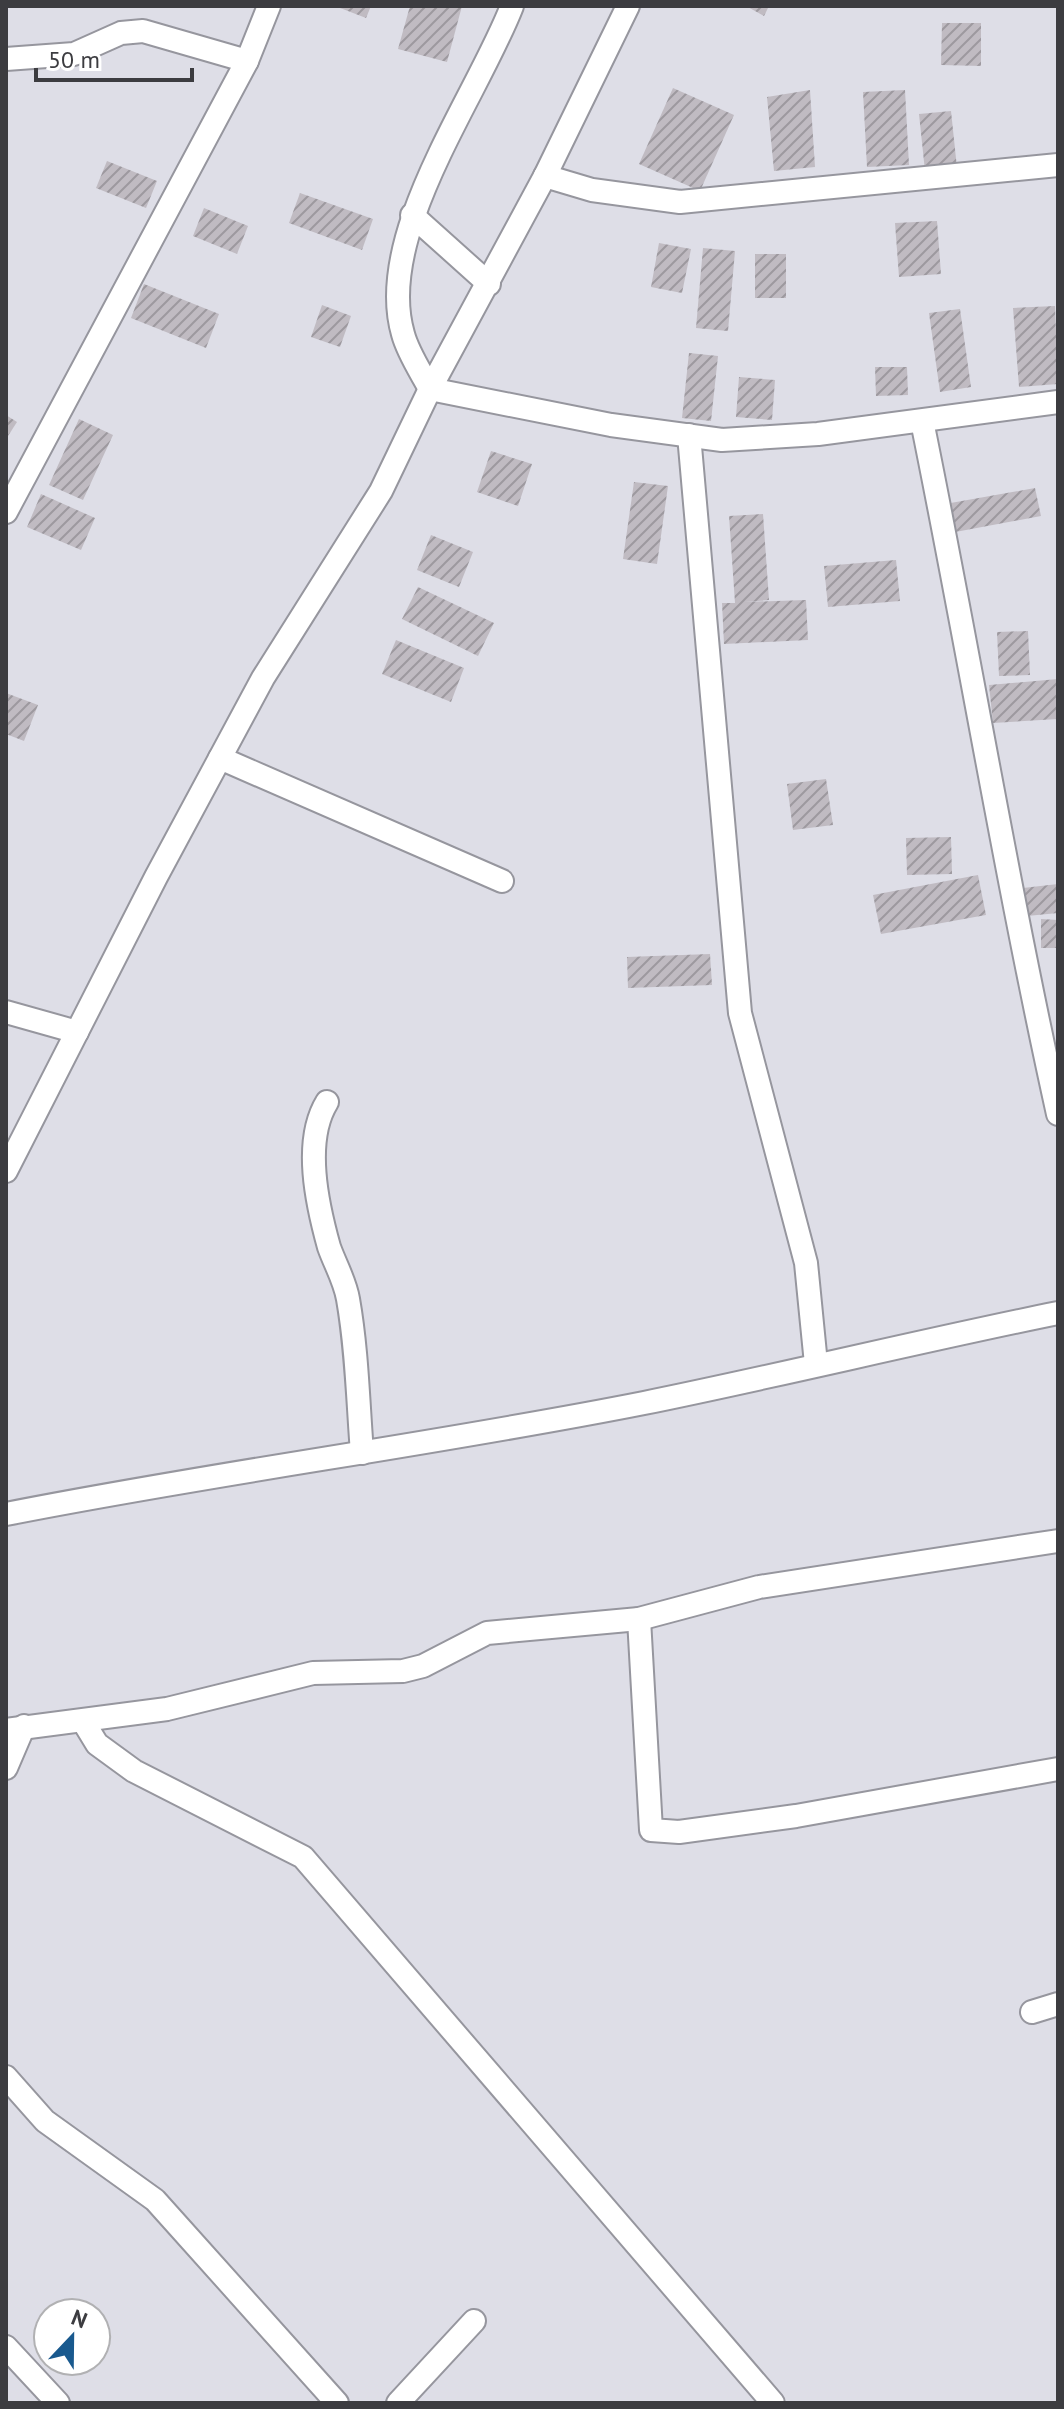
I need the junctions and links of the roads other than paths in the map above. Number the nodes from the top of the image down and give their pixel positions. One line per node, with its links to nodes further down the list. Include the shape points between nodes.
1 (269, 6): 5 (street)
2 (512, 6): 8 (street)
3 (628, 6): 7 (street)
4 (6, 59): 5 (street, via 74,54 121,33 143,31)
5 (247, 61): 14 (street)
6 (1058, 165): 7 (street, via 680,202 592,190)
7 (545, 176): 9 (street)
8 (412, 215): 9 (street); 10 (street, via 400,314 403,335)
9 (489, 284): 10 (street)
10 (430, 389): 13 (street); 15 (street, via 381,491 263,678)
11 (1058, 402): 12 (street)
12 (922, 421): 13 (street, via 722,440); 20 (street)
13 (689, 435): 23 (street, via 740,1013 806,1263)
14 (6, 512)
15 (220, 758): 16 (street); 18 (street)
16 (502, 881)
17 (6, 1012): 18 (street)
18 (77, 1032): 21 (street)
19 (327, 1102): 24 (street, via 316,1127 316,1186 329,1247 348,1295)
20 (1058, 1114)
21 (6, 1171)
22 (1058, 1313): 23 (street)
23 (816, 1364): 24 (street, via 645,1403)
24 (362, 1453): 25 (street, via 160,1483)
25 (6, 1514)
26 (1058, 1541): 27 (street, via 759,1587)
27 (639, 1619): 28 (street, via 487,1633 403,1671 313,1673 167,1709); 31 (street, via 651,1830 679,1832 796,1816)
28 (83, 1721): 29 (street); 40 (street, via 97,1744 134,1771 303,1857)
29 (15, 1728): 30 (street)
30 (6, 1768)
31 (1058, 1769)
32 (1058, 2004): 33 (street)
33 (1032, 2012)
34 (6, 2077): 38 (street, via 45,2121 155,2200)
35 (474, 2321): 39 (street)
36 (6, 2347): 37 (street)
37 (58, 2403)
38 (337, 2403)
39 (398, 2403)
40 (773, 2403)

